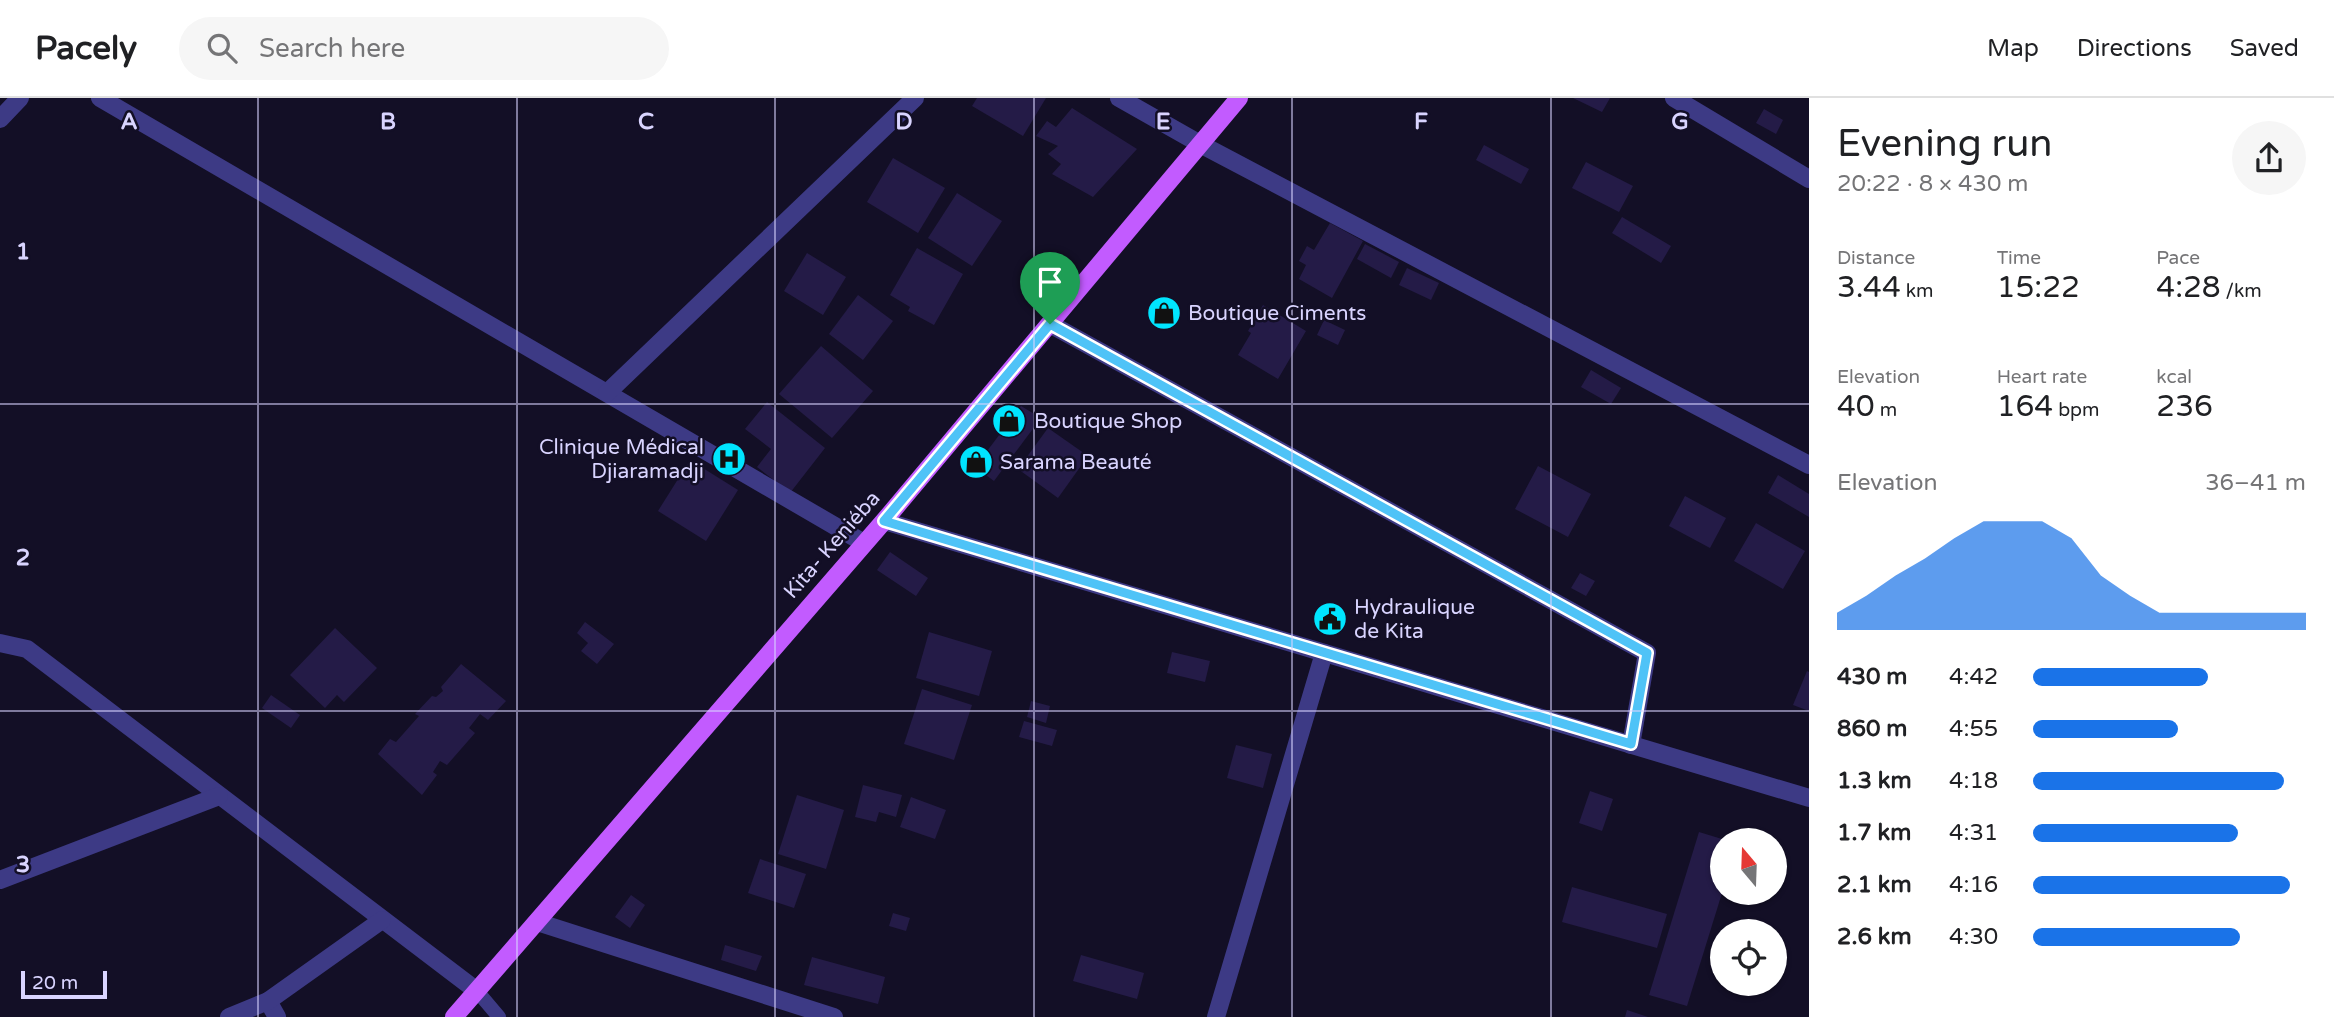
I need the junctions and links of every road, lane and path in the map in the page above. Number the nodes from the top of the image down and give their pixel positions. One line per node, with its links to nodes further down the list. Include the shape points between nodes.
1 (20, 98): 7 (street)
2 (100, 98): 11 (street)
3 (915, 98): 11 (street)
4 (1119, 98): 8 (street)
5 (1239, 98): 8 (main road, Kita- Keniéba)
6 (1674, 98): 9 (street)
7 (0, 119)
8 (1202, 145): 10 (main road, Kita- Keniéba); 12 (street)
9 (1809, 179)
10 (1050, 324): 13 (main road, Kita- Keniéba); 17 (street, via 1647,653)
11 (607, 393): 14 (street)
12 (1809, 465)
13 (884, 521): 14 (main road, Kita- Keniéba); 16 (street)
14 (864, 543): 22 (main road, Kita- Keniéba)
15 (0, 643): 18 (street, via 27,649)
16 (1324, 653): 17 (street); 29 (street)
17 (1631, 744): 19 (street)
18 (219, 796): 20 (street); 21 (street)
19 (1809, 797)
20 (0, 880)
21 (382, 920): 23 (street); 24 (street)
22 (537, 922): 23 (main road, Kita- Keniéba); 28 (street)
23 (477, 991): 26 (main road, Kita- Keniéba); 27 (lane)
24 (272, 1009): 25 (street)
25 (229, 1017)
26 (454, 1017)
27 (499, 1017)
28 (834, 1017)
29 (1216, 1017)

